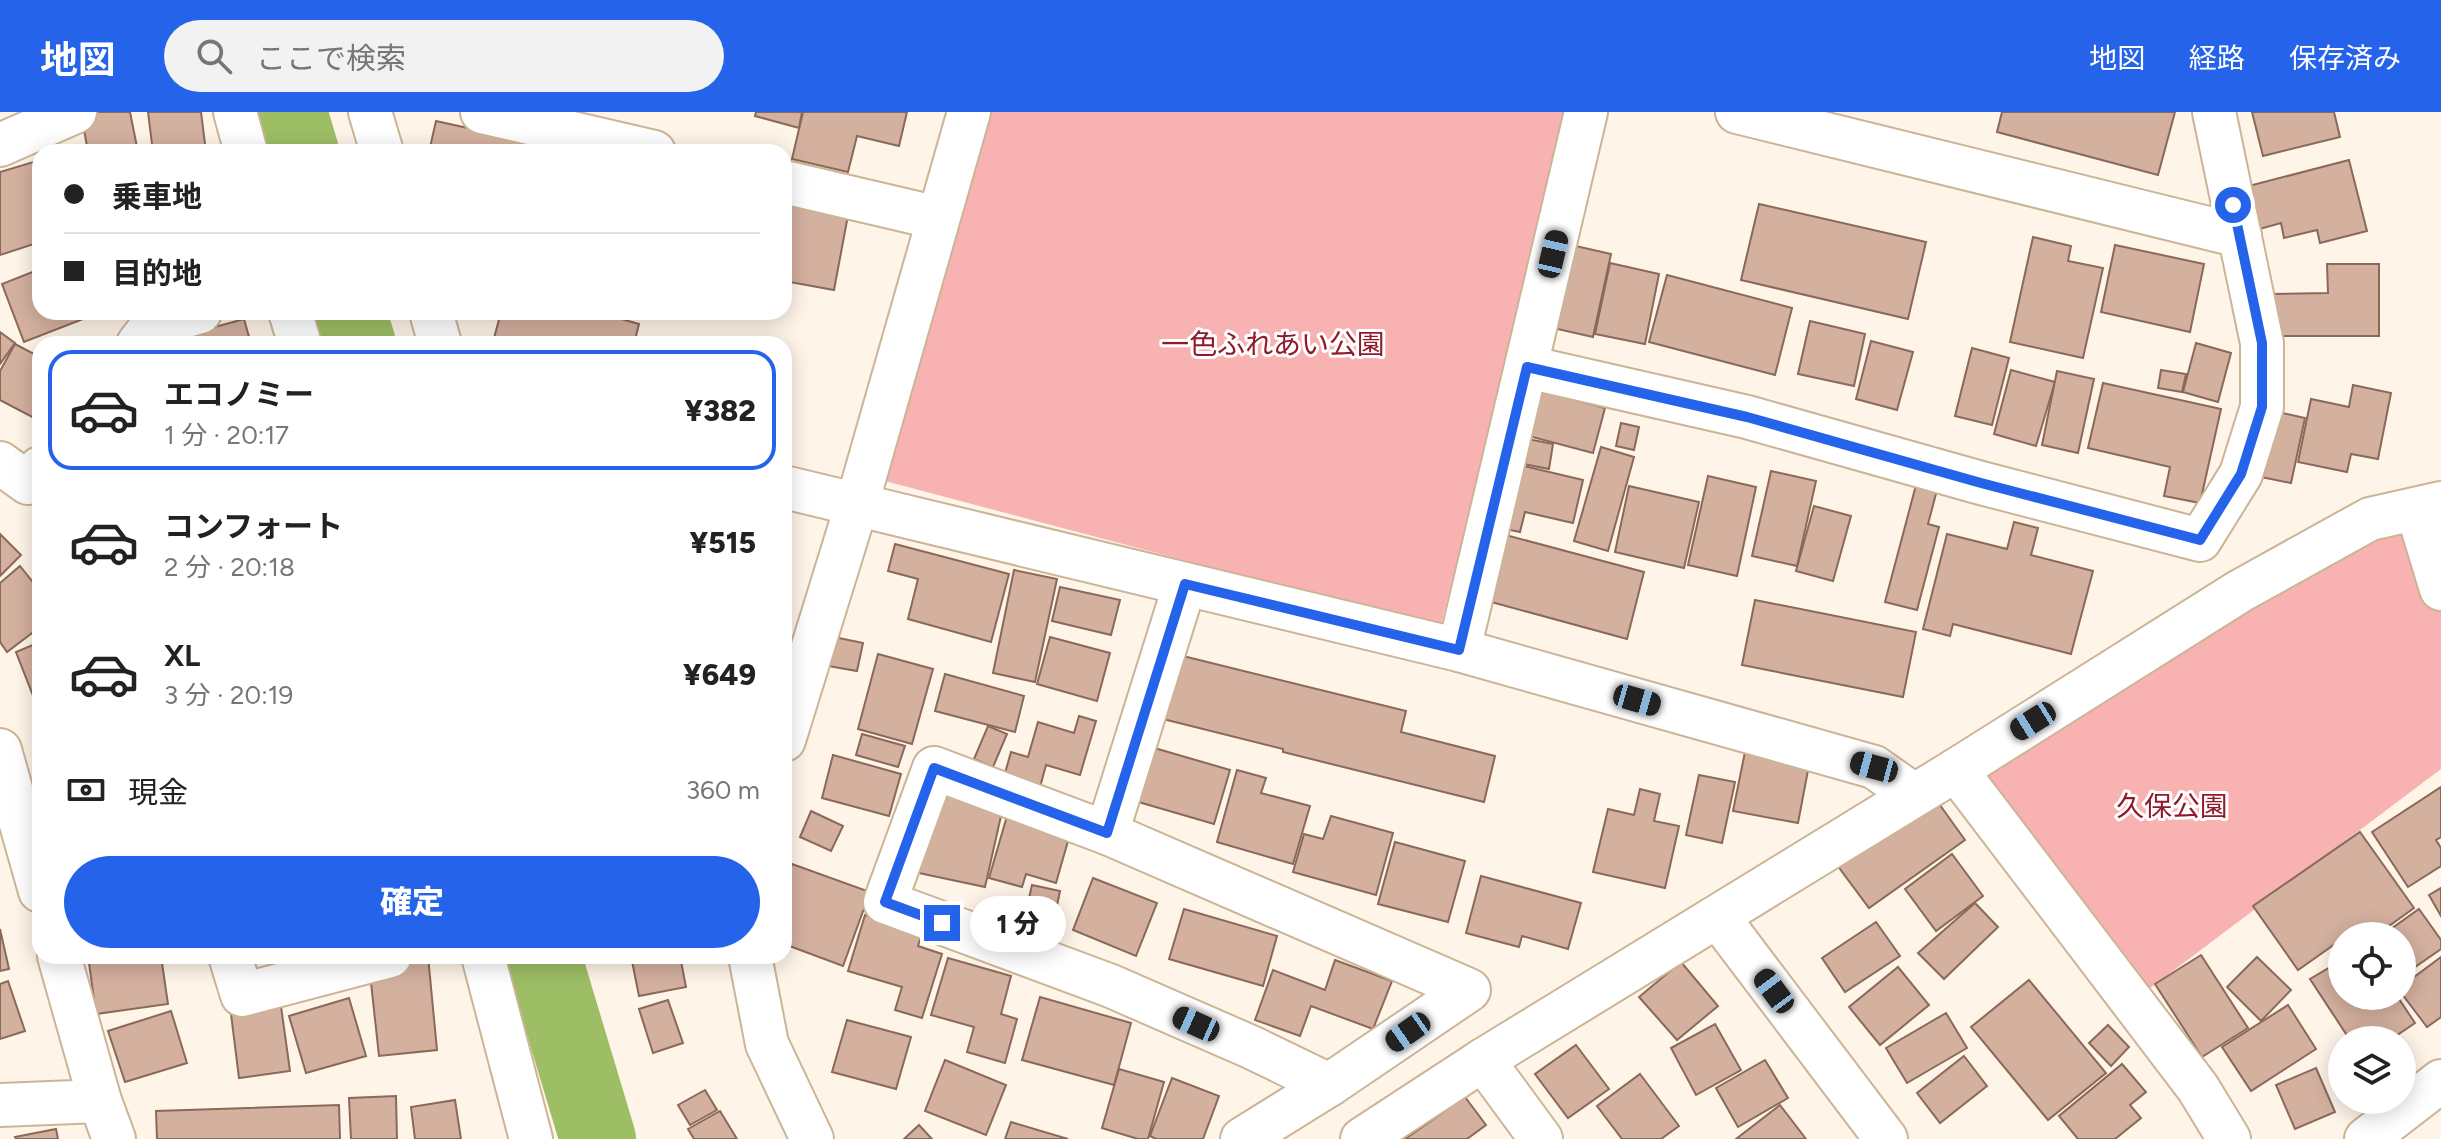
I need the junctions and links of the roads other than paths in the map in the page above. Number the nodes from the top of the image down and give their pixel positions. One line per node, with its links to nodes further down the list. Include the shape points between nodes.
1 (75, 112): 12 (street)
2 (235, 112): 9 (street)
3 (370, 112): 10 (street)
4 (482, 112): 11 (street)
5 (969, 112): 14 (street)
6 (1586, 112): 18 (street)
7 (1737, 112): 15 (street)
8 (2214, 112): 15 (street)
9 (244, 144)
10 (380, 144)
11 (620, 144)
12 (0, 145)
13 (792, 184): 14 (street)
14 (938, 218): 20 (street)
15 (2240, 236): 18 (street, via 2262,343 2262,407 2241,474 2200,540 1747,417)
16 (173, 320): 17 (street, via 152,326)
17 (144, 336)
18 (1527, 367): 24 (street)
19 (792, 489): 20 (street)
20 (857, 504): 22 (street); 25 (street)
21 (2429, 506): 23 (street); 27 (street, via 2370,519 2240,591)
22 (1185, 584): 24 (street); 29 (street)
23 (2441, 589)
24 (1459, 650): 28 (street, via 1874,767)
25 (792, 714)
26 (0, 750): 30 (street)
27 (1956, 770): 28 (street); 49 (street, via 2198,1088)
28 (1914, 795): 31 (street)
29 (1107, 833): 39 (street, via 1469,990); 39 (street, via 934,768 885,902 1111,986)
30 (32, 863)
31 (1718, 917): 37 (street); 48 (street)
32 (61, 964): 41 (street)
33 (232, 964): 34 (street, via 242,995)
34 (360, 964)
35 (485, 964): 43 (street)
36 (752, 964): 44 (street, via 767,1044)
37 (1483, 1060): 46 (street); 47 (street)
38 (2441, 1081): 42 (street)
39 (1329, 1085): 45 (street)
40 (0, 1105): 41 (street)
41 (107, 1120)
42 (2385, 1134)
43 (531, 1139)
44 (812, 1139)
45 (1242, 1139)
46 (1362, 1139)
47 (1541, 1139)
48 (1886, 1139)
49 (2229, 1139)

